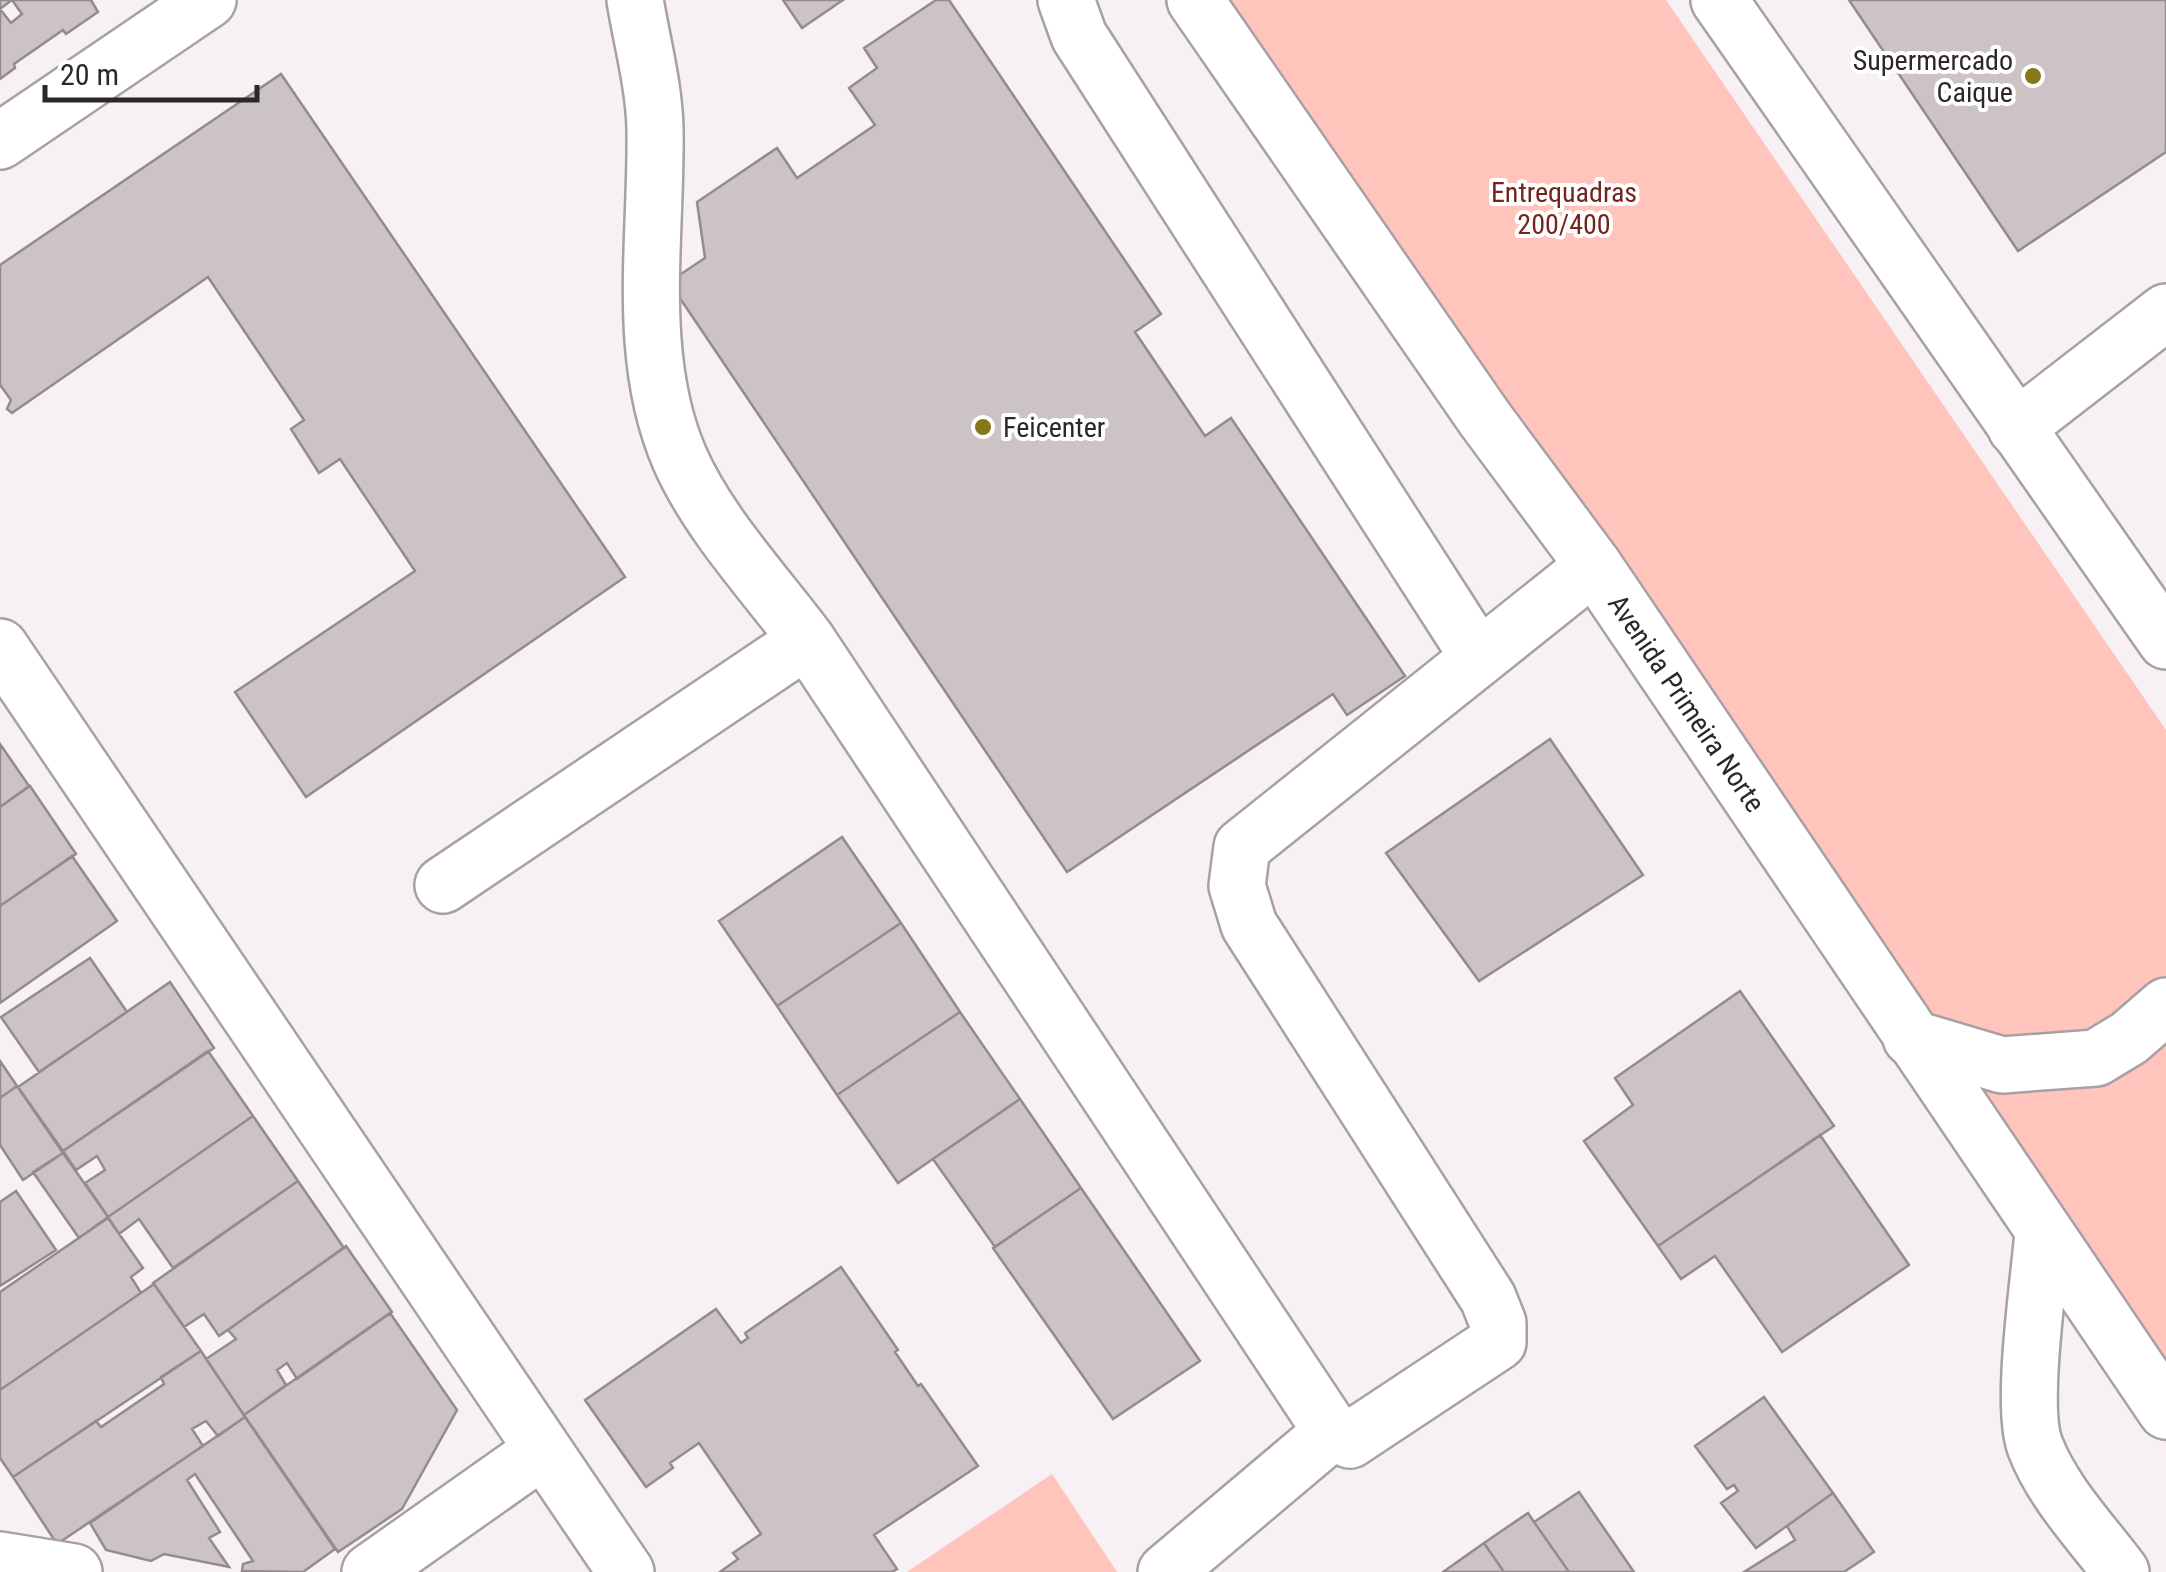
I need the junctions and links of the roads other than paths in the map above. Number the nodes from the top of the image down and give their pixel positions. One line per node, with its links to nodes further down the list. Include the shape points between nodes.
1 (208, 0): 6 (street)
2 (635, 0): 10 (street, via 655,124 651,308 663,407 681,460 713,515)
3 (1066, 0): 13 (street, via 1078,36)
4 (1195, 0): 9 (street, Avenida Primeira Norte)
5 (1719, 0): 8 (street)
6 (0, 141)
7 (2166, 312): 8 (street)
8 (2016, 428): 11 (street)
9 (1594, 566): 13 (street); 16 (street, Avenida Primeira Norte)
10 (807, 640): 14 (street); 19 (street)
11 (2166, 641)
12 (0, 647): 20 (street)
13 (1479, 658): 19 (street, via 1242,847 1237,886 1249,926 1488,1298 1498,1324 1498,1342 1356,1440)
14 (443, 885)
15 (2166, 1006): 16 (street, via 2096,1058 2002,1065)
16 (1911, 1038): 17 (street, Avenida Primeira Norte)
17 (2043, 1232): 18 (street, Avenida Primeira Norte); 26 (street, via 2029,1401 2034,1443 2054,1484)
18 (2166, 1411)
19 (1332, 1432): 25 (street)
20 (543, 1450): 23 (street); 24 (street)
21 (3, 1557): 22 (street)
22 (74, 1572)
23 (370, 1572)
24 (626, 1572)
25 (1166, 1572)
26 (2122, 1572)

